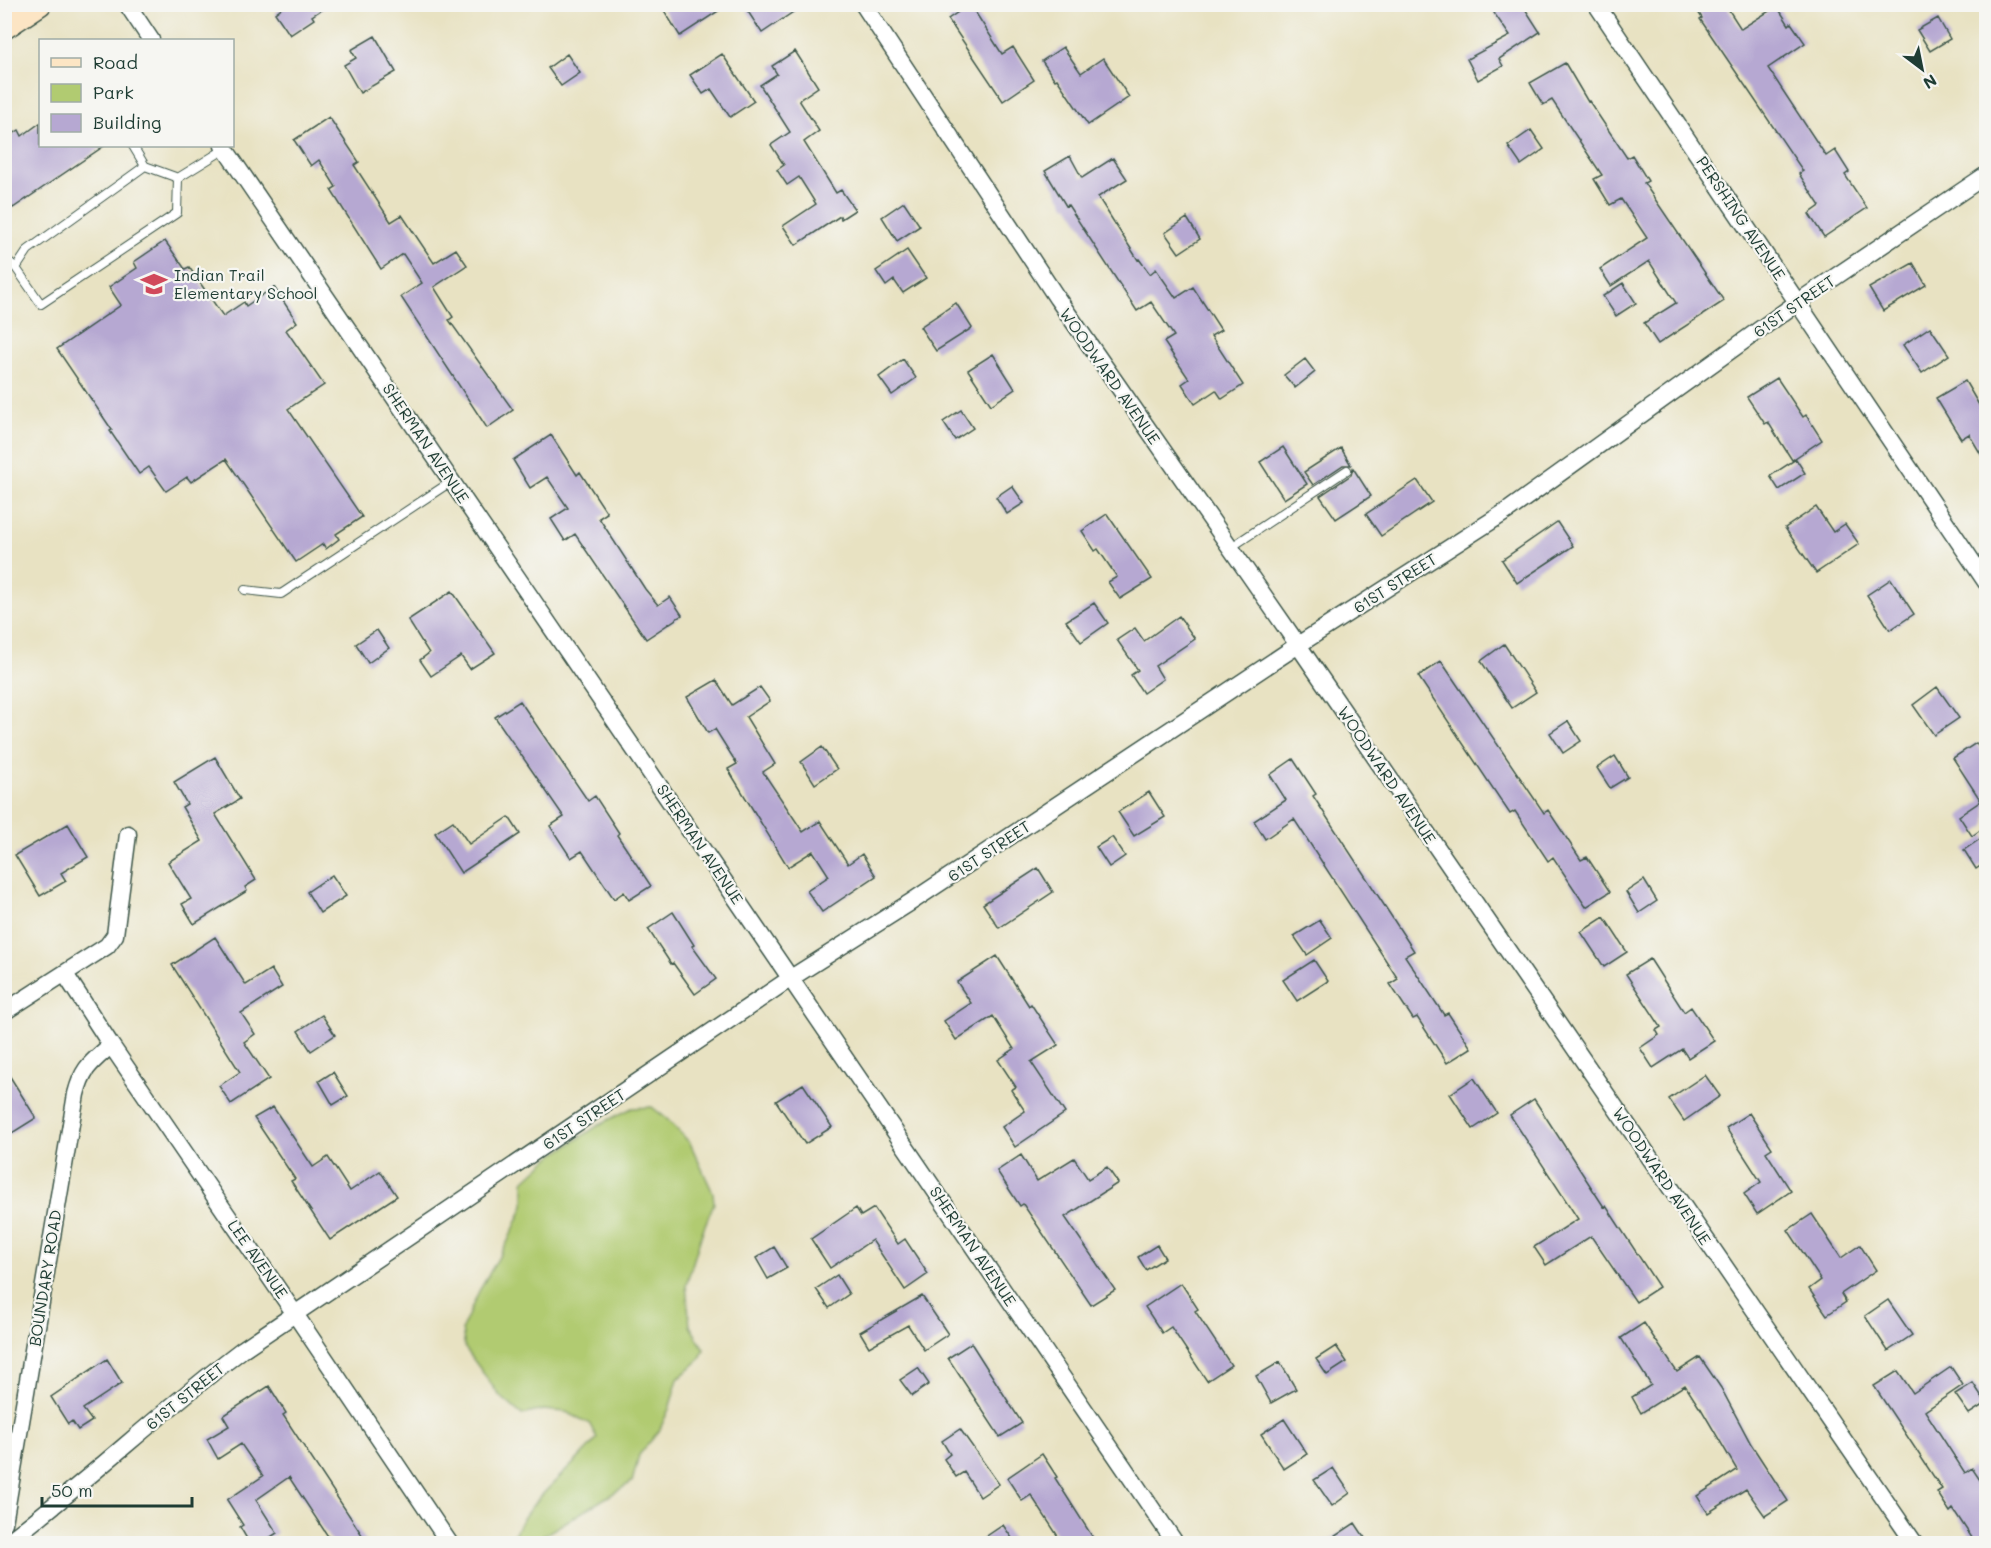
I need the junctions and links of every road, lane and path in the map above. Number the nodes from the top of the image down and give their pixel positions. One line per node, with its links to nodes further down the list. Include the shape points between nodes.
1 (40, 4): 5 (main road)
2 (127, 4): 6 (street)
3 (863, 4): 17 (street, WOODWARD AVENUE, via 1057,298)
4 (1596, 4): 14 (street, PERSHING AVENUE)
5 (4, 28)
6 (150, 39)
7 (134, 147): 9 (lane)
8 (224, 147): 11 (lane); 16 (street, SHERMAN AVENUE)
9 (145, 166): 11 (lane); 13 (lane, via 28,250)
10 (1986, 175): 14 (street, 61ST STREET)
11 (178, 178): 13 (lane, via 177,213 41,304)
12 (4, 257): 13 (lane)
13 (16, 267)
14 (1798, 302): 18 (street, PERSHING AVENUE); 20 (street, 61ST STREET, via 1510,509)
15 (1347, 470): 17 (lane)
16 (452, 481): 19 (lane, via 281,594); 23 (street, SHERMAN AVENUE)
17 (1230, 548): 20 (street, WOODWARD AVENUE)
18 (1986, 582)
19 (245, 590)
20 (1298, 645): 23 (street, 61ST STREET); 31 (street, WOODWARD AVENUE)
21 (128, 834): 22 (street, via 115,935 107,946)
22 (65, 975): 24 (street); 25 (street, LEE AVENUE)
23 (792, 978): 26 (street, 61ST STREET); 30 (street, SHERMAN AVENUE)
24 (4, 1012)
25 (111, 1046): 26 (street, LEE AVENUE); 27 (street, BOUNDARY ROAD, via 80,1076)
26 (295, 1314): 28 (street, 61ST STREET, via 195,1386); 29 (street, LEE AVENUE)
27 (4, 1522)
28 (5, 1544)
29 (450, 1544)
30 (1176, 1544)
31 (1915, 1544)

